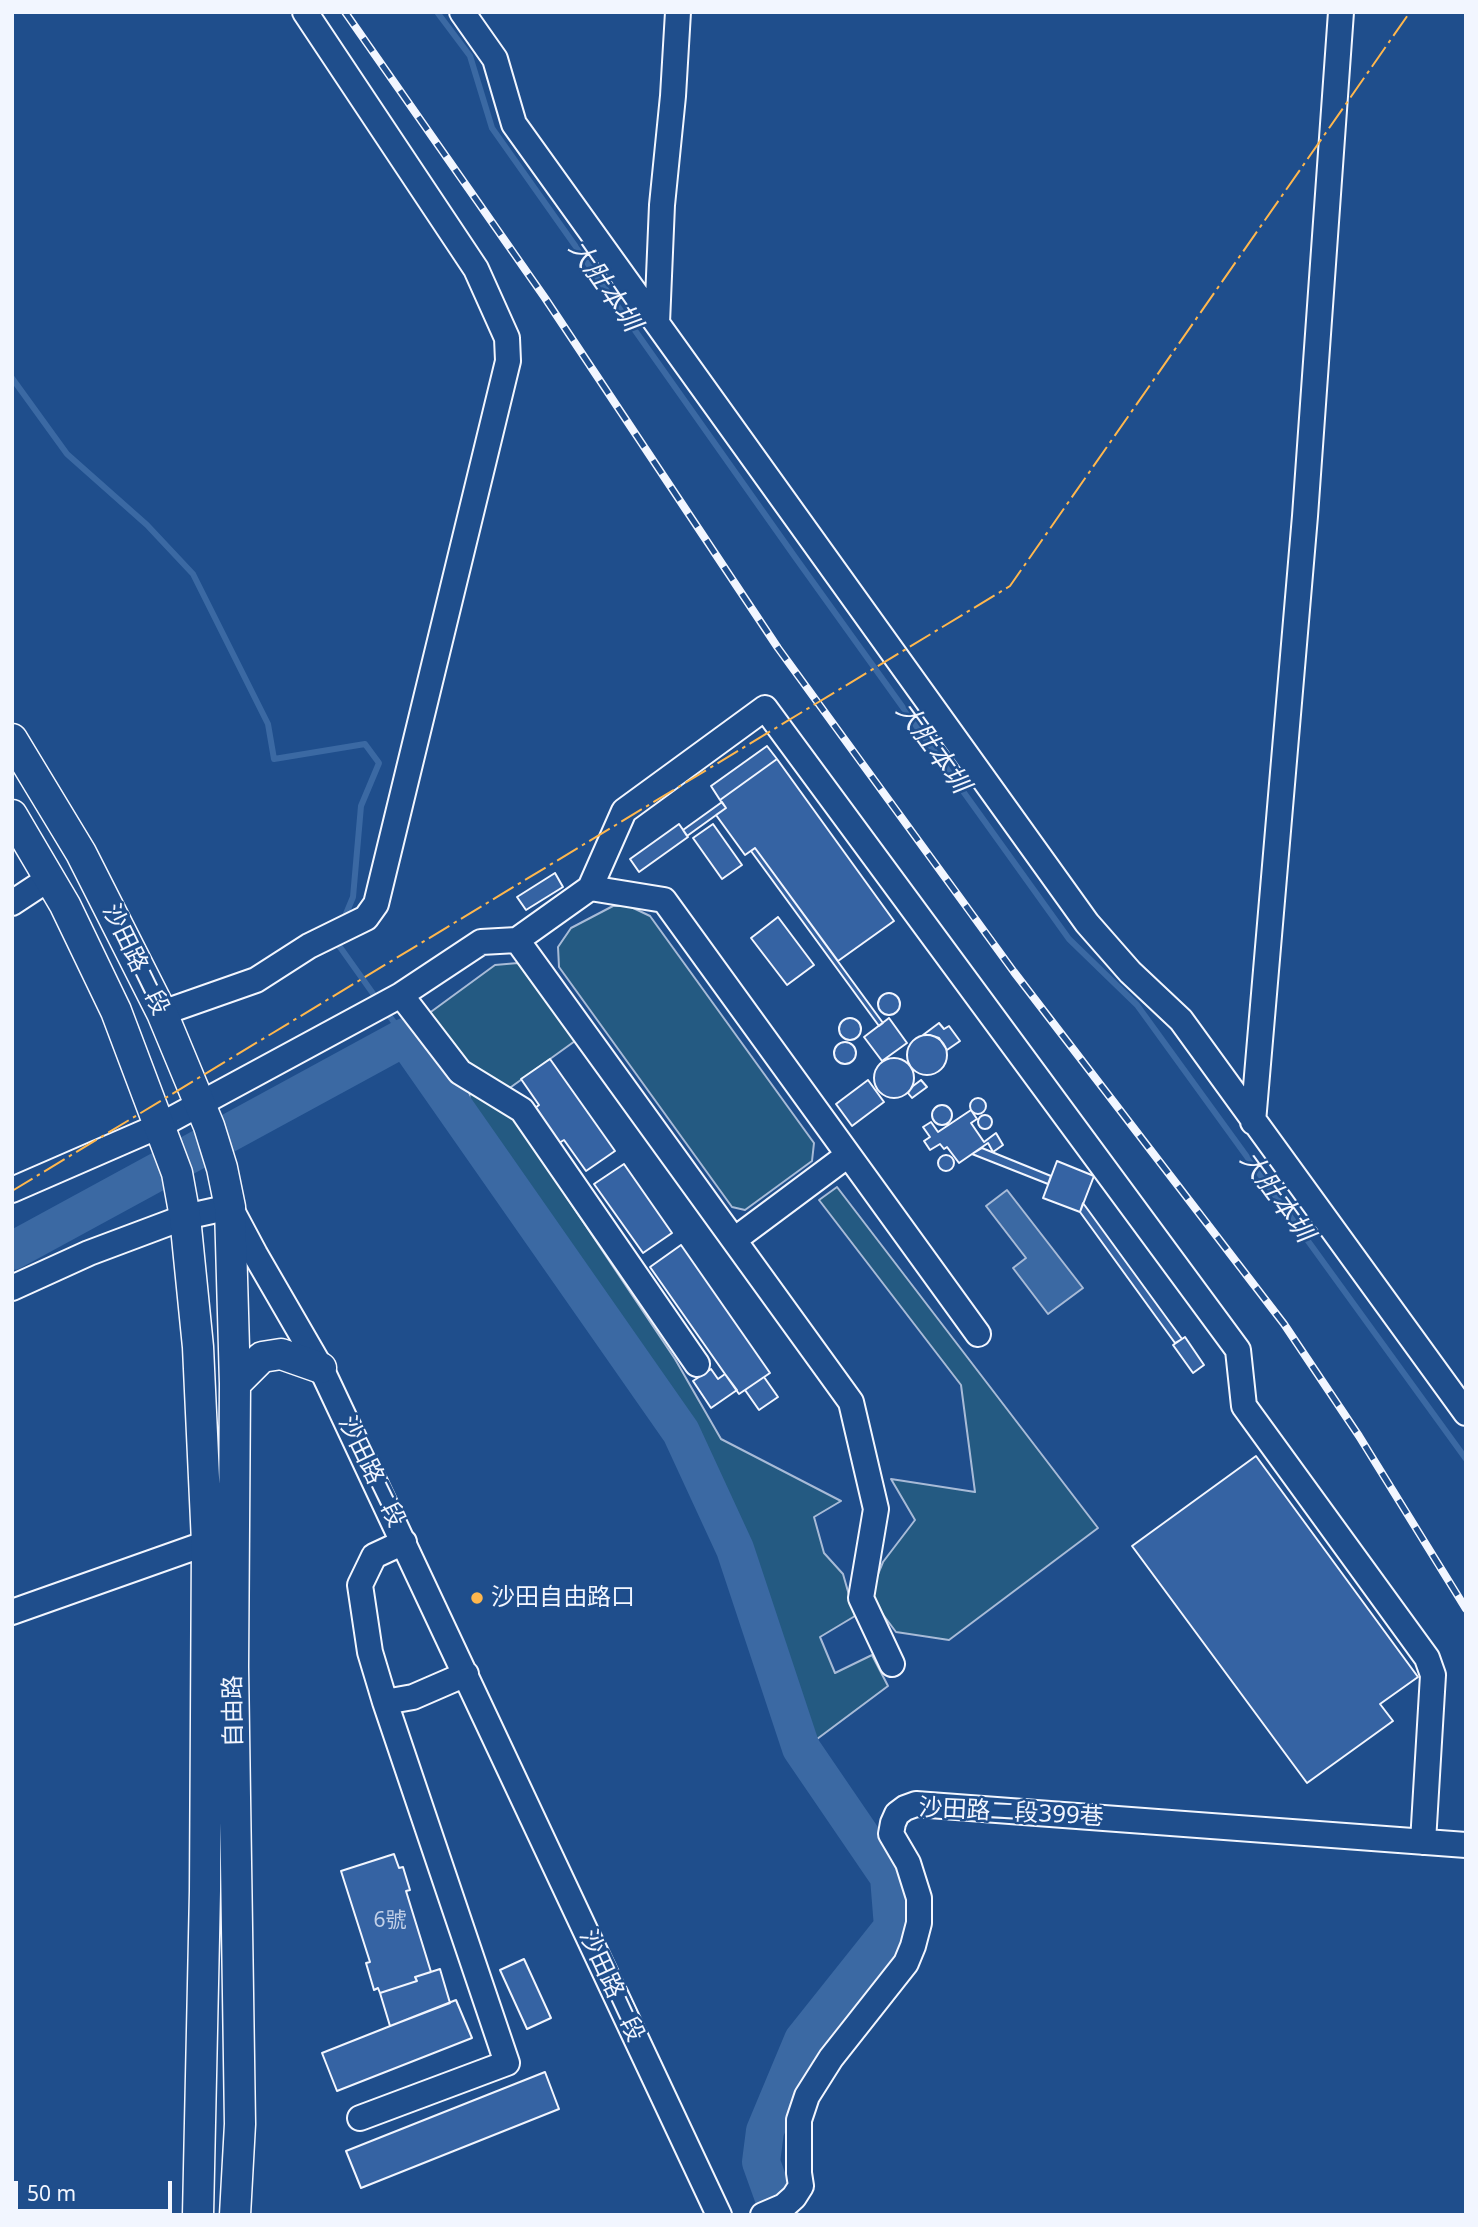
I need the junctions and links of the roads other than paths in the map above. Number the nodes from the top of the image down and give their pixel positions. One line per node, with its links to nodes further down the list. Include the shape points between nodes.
1 (305, 12): 13 (street, via 476,269 507,338 508,361 376,904 366,918 309,946 256,981)
2 (462, 12): 5 (street, via 495,59 513,124)
3 (678, 12): 5 (street)
4 (1341, 12): 15 (street, via 1304,530)
5 (657, 323): 15 (street, via 1087,923 1181,1020)
6 (12, 739): 13 (main road, 沙田路二段, via 81,853)
7 (12, 815): 8 (main road, 沙田路二段)
8 (50, 878): 10 (street); 16 (main road, 沙田路二段, via 116,1011)
9 (590, 888): 11 (street); 17 (street, via 664,900); 34 (street, via 624,811 765,708 1238,1350 1244,1406 1427,1658 1433,1675)
10 (12, 903)
11 (517, 940): 12 (street, via 481,942); 21 (street)
12 (396, 998): 14 (street); 24 (street, via 460,1072 522,1110)
13 (162, 1013): 14 (main road, 沙田路二段)
14 (204, 1115): 16 (street); 19 (main road, 沙田路二段)
15 (1253, 1122): 27 (street)
16 (168, 1149): 18 (street); 20 (main road, 沙田路二段)
17 (848, 1155): 21 (street); 23 (street)
18 (12, 1190)
19 (230, 1207): 20 (street); 25 (street, 沙田路二段); 26 (main road, 自由路)
20 (185, 1217): 22 (street); 29 (main road, 自由路, via 198,1347)
21 (734, 1240): 31 (street, via 851,1402 876,1509 861,1598)
22 (12, 1288)
23 (978, 1334)
24 (697, 1364)
25 (321, 1368): 26 (main road, via 281,1354 262,1357); 28 (street, 沙田路二段)
26 (235, 1384): 38 (main road, 自由路, via 233,1667 240,2124)
27 (1466, 1413)
28 (404, 1542): 32 (street, 沙田路二段); 33 (street, via 374,1556 360,1586 370,1652)
29 (207, 1543): 30 (street); 37 (main road, 自由路)
30 (12, 1612)
31 (892, 1664)
32 (466, 1674): 33 (street, via 412,1697); 39 (street, 沙田路二段)
33 (385, 1702): 36 (street, via 507,2063)
34 (1423, 1842): 35 (street, 沙田路二段399巷); 40 (street, 沙田路二段399巷, via 916,1804 905,1808 897,1814 891,1834 908,1863 919,1898 919,1923 906,1963 807,2096 799,2120 801,2186 784,2206)
35 (1466, 1845)
36 (360, 2118)
37 (198, 2215)
38 (234, 2215)
39 (719, 2215)
40 (763, 2215)

